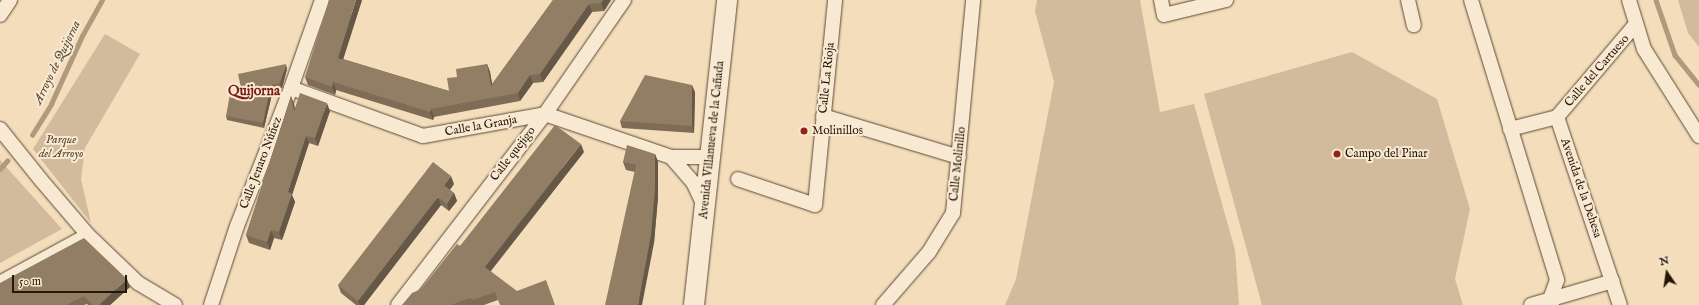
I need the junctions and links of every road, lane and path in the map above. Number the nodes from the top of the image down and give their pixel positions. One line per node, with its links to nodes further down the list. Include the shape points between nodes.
1 (10, 0): 12 (street)
2 (322, 0): 15 (street, Calle Jenaro Núñez)
3 (624, 0): 16 (street, Calle quejigo)
4 (727, 0): 23 (main road, Avenida Villanueva de la Cañada)
5 (835, 0): 17 (street, Calle La Rioja)
6 (973, 0): 24 (street, Calle Molinillo)
7 (1161, 0): 8 (street, via 1164,15)
8 (1226, 0)
9 (1408, 0): 14 (street)
10 (1470, 0): 20 (street)
11 (1629, 0): 13 (street)
12 (0, 15)
13 (1636, 24): 18 (street, Calle del Cartueso); 21 (street, via 1644,49)
14 (1414, 25)
15 (291, 88): 16 (street, Calle la Granja, via 423,136); 33 (street, Calle Jenaro Núñez, via 237,226)
16 (544, 114): 22 (street, Calle la Granja); 34 (street, Calle quejigo)
17 (824, 116): 24 (street); 25 (street, Calle La Rioja, via 815,205)
18 (1557, 117): 20 (street); 29 (street, Avenida de la Dehesa)
19 (0, 129): 27 (street)
20 (1510, 129): 31 (street, via 1557,280)
21 (1699, 136)
22 (671, 157): 23 (street, Calle la Granja); 26 (street, Calle la Granja, via 694,182)
23 (710, 157): 26 (main road, Avenida Villanueva de la Cañada)
24 (959, 157): 37 (street, Calle Molinillo, via 953,213 930,252)
25 (738, 179)
26 (705, 208): 28 (main road, Avenida Villanueva de la Cañada)
27 (88, 235): 30 (street); 32 (street, via 138,283)
28 (696, 280): 35 (main road, Avenida Villanueva de la Cañada); 36 (main road, Avenida Villanueva de la Cañada)
29 (1613, 281): 31 (street); 39 (street, Avenida de la Dehesa)
30 (0, 283)
31 (1551, 302): 38 (street)
32 (175, 305)
33 (211, 305)
34 (398, 305)
35 (690, 305)
36 (694, 305)
37 (883, 305)
38 (1531, 305)
39 (1620, 305)

